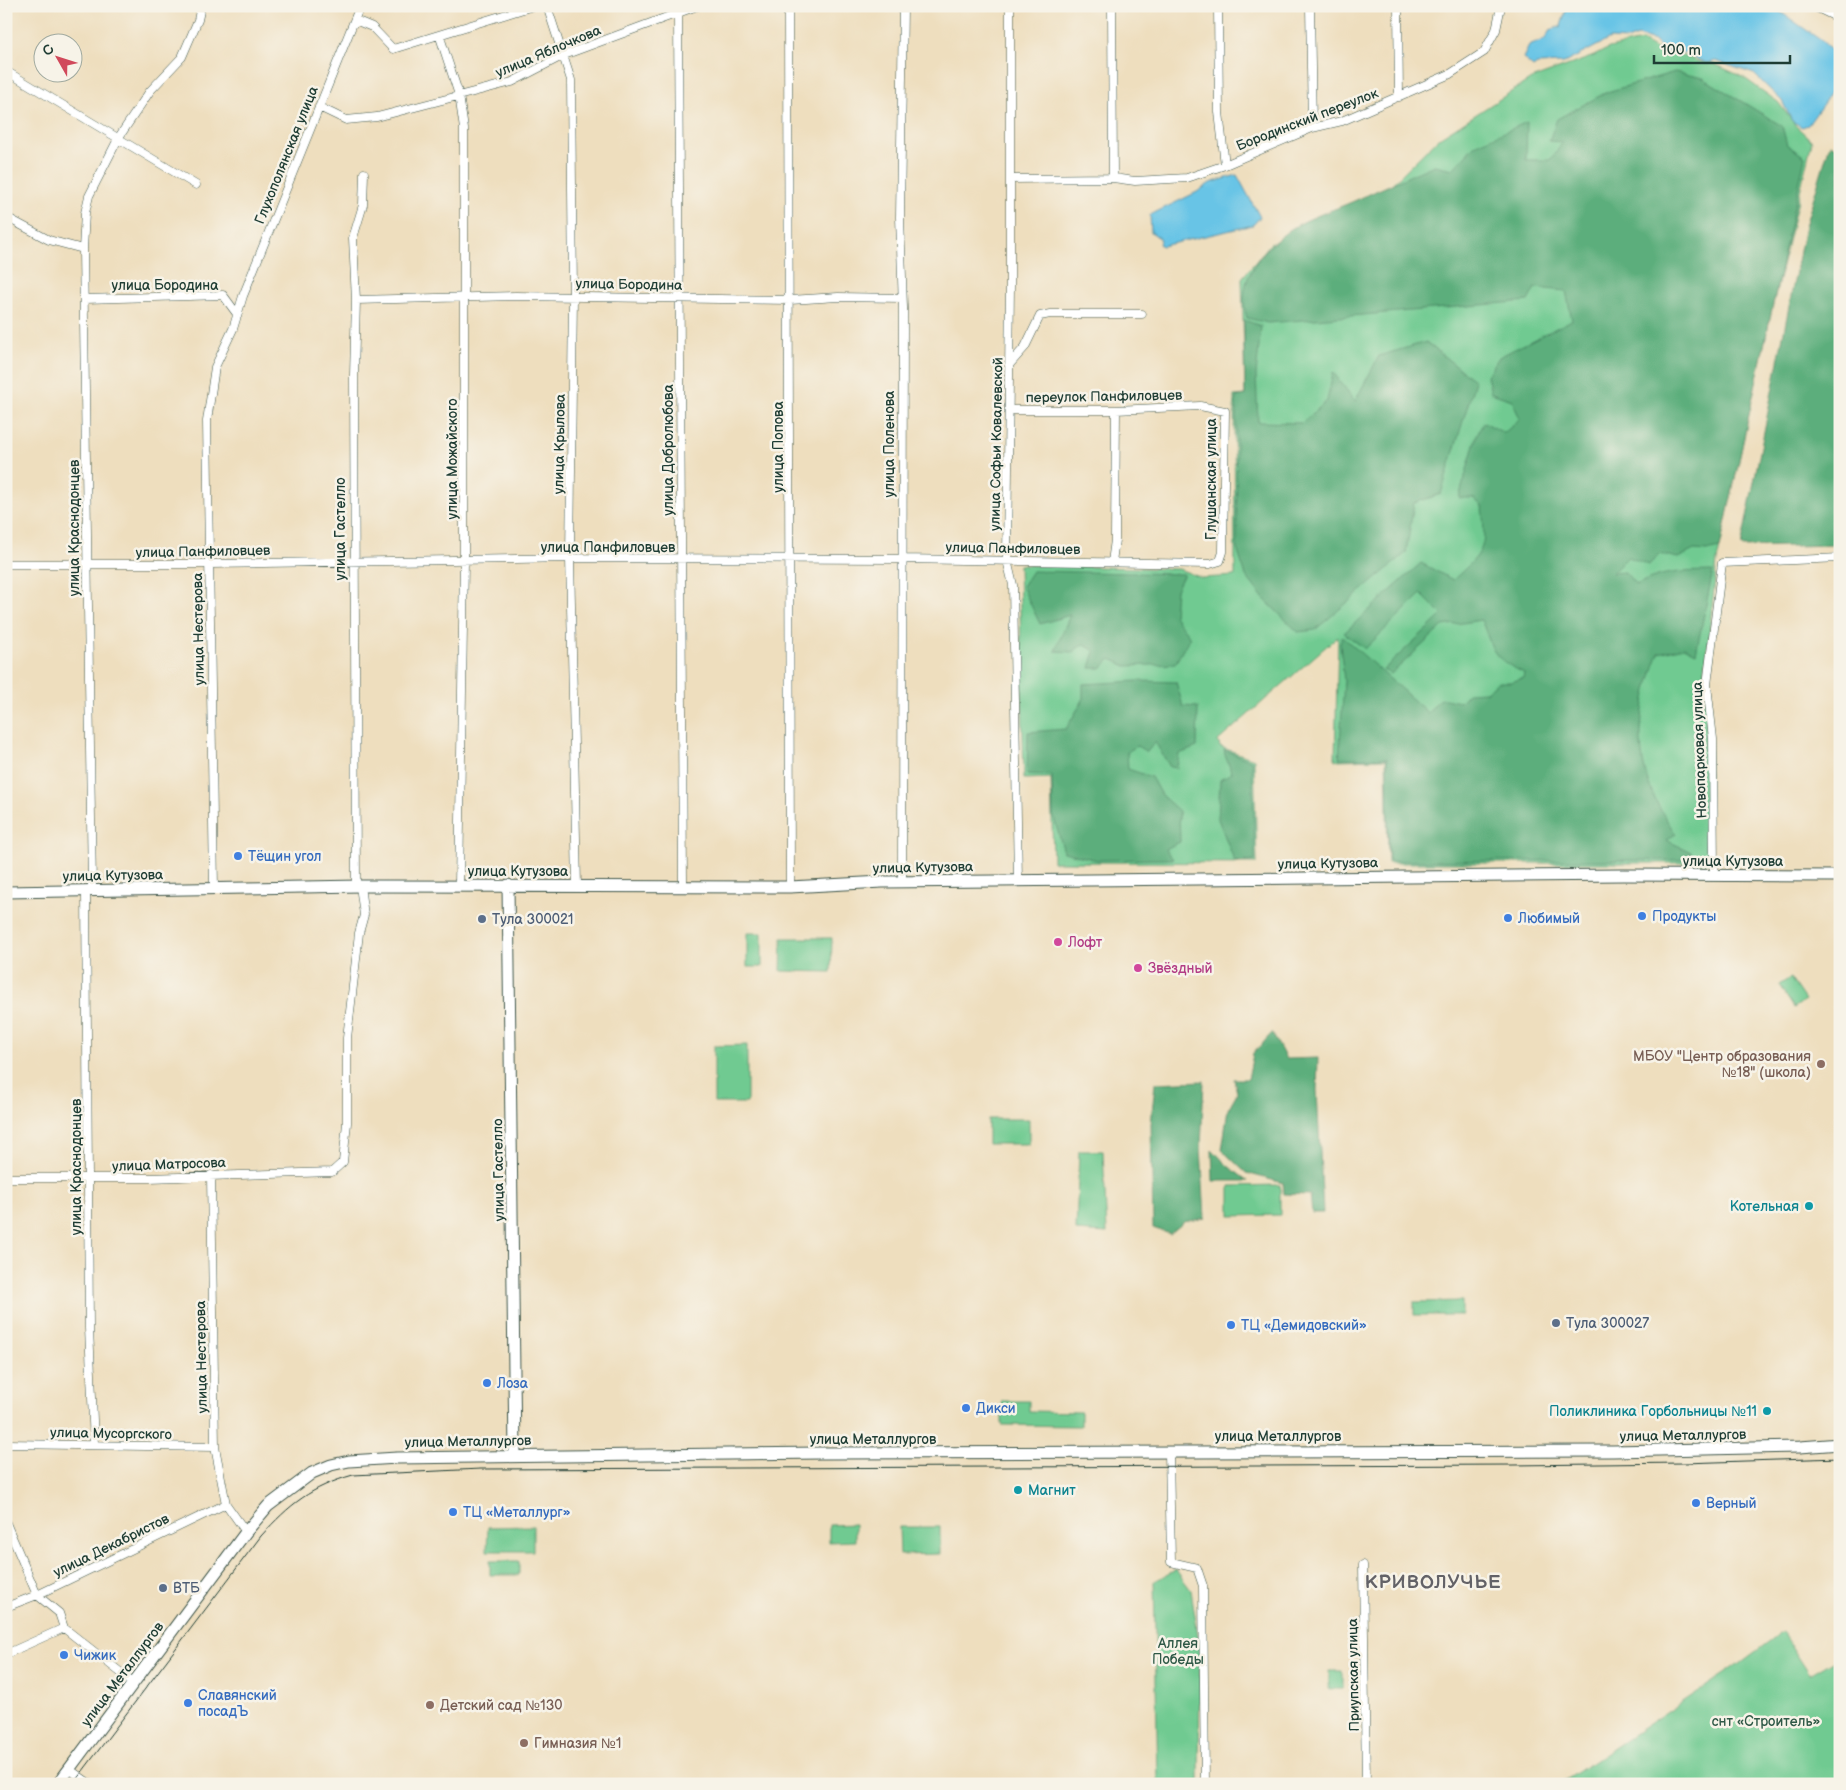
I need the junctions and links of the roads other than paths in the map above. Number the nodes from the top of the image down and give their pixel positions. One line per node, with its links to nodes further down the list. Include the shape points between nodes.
1 (201, 6): 25 (street, улица Краснодонцев, via 182,57 150,91)
2 (360, 6): 17 (street, Глухополянская улица)
3 (533, 6): 18 (street)
4 (547, 6): 19 (street, улица Крылова)
5 (697, 6): 15 (street, улица Яблочкова)
6 (788, 6): 40 (street, улица Попова)
7 (903, 6): 37 (street, улица Поленова)
8 (1010, 6): 29 (street, улица Софьи Ковалевской)
9 (1112, 6): 28 (street)
10 (1218, 6): 26 (street, via 1219,112)
11 (1310, 6): 24 (street)
12 (1398, 6): 22 (street)
13 (1502, 6): 22 (street, Бородинский переулок, via 1496,30 1484,52 1450,74)
14 (1813, 6): 16 (street)
15 (678, 14): 19 (street, улица Яблочкова); 35 (street, улица Добролюбова)
16 (1840, 19)
17 (354, 20): 18 (street, via 372,27 393,49); 23 (street, Глухополянская улица)
18 (440, 37): 21 (street, улица Можайского)
19 (564, 55): 21 (street, улица Яблочкова, via 512,82); 34 (street, улица Крылова, via 571,80)
20 (6, 72): 25 (street)
21 (459, 96): 23 (street, улица Яблочкова, via 377,117 346,120); 36 (street, улица Можайского, via 464,129)
22 (1399, 97): 24 (street, Бородинский переулок, via 1342,121)
23 (319, 107): 41 (street, Глухополянская улица)
24 (1312, 128): 26 (street, Бородинский переулок)
25 (119, 137): 30 (street); 33 (street, улица Краснодонцев, via 89,196)
26 (1225, 165): 28 (street, Бородинский переулок, via 1187,178 1134,181)
27 (364, 173): 39 (street, улица Гастелло, via 363,205 353,238)
28 (1113, 178): 29 (street, Бородинский переулок)
29 (1011, 179): 43 (street, улица Софьи Ковалевской)
30 (196, 185)
31 (8, 218): 32 (street); 33 (street, via 49,240)
32 (6, 238)
33 (83, 250): 38 (street, улица Краснодонцев)
34 (573, 296): 35 (street, улица Бородина); 36 (street, улица Бородина); 47 (street, улица Крылова)
35 (679, 297): 40 (street, улица Бородина); 50 (street, улица Добролюбова)
36 (464, 298): 39 (street, улица Бородина); 53 (street, улица Можайского)
37 (902, 298): 40 (street, улица Бородина, via 838,296); 48 (street, улица Поленова)
38 (85, 299): 41 (street, улица Бородина, via 223,295); 59 (street, улица Краснодонцев)
39 (356, 300): 54 (street, улица Гастелло)
40 (790, 300): 51 (street, улица Попова)
41 (237, 314): 57 (street, улица Нестерова, via 215,367 207,421)
42 (1142, 314): 43 (street, via 1040,316 1025,347)
43 (1009, 365): 45 (street, улица Софьи Ковалевской)
44 (1200, 406): 46 (street, переулок Панфиловцев); 58 (street, Глушанская улица, via 1225,411 1223,552 1220,561)
45 (1009, 410): 46 (street, переулок Панфиловцев); 52 (street, улица Софьи Ковалевской)
46 (1116, 410): 55 (street)
47 (570, 558): 50 (street, улица Панфиловцев); 53 (street, улица Панфиловцев); 67 (street, улица Крылова)
48 (901, 558): 51 (street, улица Панфиловцев); 52 (street, улица Панфиловцев); 63 (street, улица Поленова)
49 (1840, 558): 60 (street, Новопарковая улица, via 1722,563 1708,685 1713,739)
50 (681, 559): 51 (street, улица Панфиловцев); 68 (street, улица Добролюбова)
51 (791, 560): 69 (street, улица Попова)
52 (1007, 560): 55 (street, улица Панфиловцев); 62 (street, улица Софьи Ковалевской, via 1013,585)
53 (464, 561): 54 (street, улица Панфиловцев); 66 (street, улица Можайского)
54 (355, 562): 57 (street, улица Панфиловцев); 65 (street, улица Гастелло)
55 (1112, 562): 58 (street, улица Панфиловцев)
56 (6, 564): 59 (street, улица Панфиловцев)
57 (210, 564): 59 (street, улица Панфиловцев); 70 (street, улица Нестерова)
58 (1210, 564)
59 (86, 565): 71 (street, улица Краснодонцев)
60 (1714, 876): 61 (main road, улица Кутузова); 62 (main road, улица Кутузова)
61 (1840, 876)
62 (1018, 881): 63 (main road, улица Кутузова)
63 (902, 882): 69 (main road, улица Кутузова)
64 (508, 885): 66 (main road, улица Кутузова); 67 (main road, улица Кутузова); 82 (main road, улица Гастелло)
65 (358, 886): 66 (main road, улица Кутузова); 70 (main road, улица Кутузова); 73 (street, улица Гастелло, via 364,914 347,1038 347,1123 343,1162)
66 (459, 886)
67 (577, 886): 68 (main road, улица Кутузова)
68 (683, 887): 69 (main road, улица Кутузова)
69 (790, 887)
70 (214, 888): 71 (main road, улица Кутузова)
71 (89, 890): 72 (main road, улица Кутузова); 76 (street, улица Краснодонцев)
72 (6, 892)
73 (332, 1172): 74 (street, улица Матросова)
74 (211, 1175): 76 (street, улица Матросова); 80 (street, улица Нестерова)
75 (6, 1178): 76 (street, улица Матросова)
76 (88, 1179): 78 (street, улица Краснодонцев)
77 (6, 1444): 78 (street, улица Мусоргского)
78 (94, 1444): 80 (street, улица Мусоргского)
79 (1840, 1444): 81 (main road, улица Металлургов, via 1603,1451)
80 (215, 1447): 83 (street, улица Нестерова)
81 (1169, 1451): 82 (main road, улица Металлургов); 95 (street, via 1171,1562 1197,1568 1203,1586)
82 (515, 1455): 85 (main road, улица Металлургов, via 397,1458 331,1465 312,1473 288,1490 268,1506)
83 (226, 1504): 85 (street, улица Нестерова); 87 (street, улица Декабристов)
84 (6, 1523): 87 (street)
85 (246, 1532): 91 (main road, улица Металлургов)
86 (1363, 1565): 96 (street, Приупская улица)
87 (37, 1594): 88 (street, улица Декабристов); 89 (street, via 59,1613)
88 (6, 1606)
89 (64, 1628): 90 (street); 91 (street)
90 (6, 1654)
91 (134, 1682): 92 (main road, улица Металлургов)
92 (69, 1769): 93 (main road, улица Металлургов); 94 (street)
93 (58, 1784)
94 (90, 1784)
95 (1205, 1784)
96 (1366, 1784)

